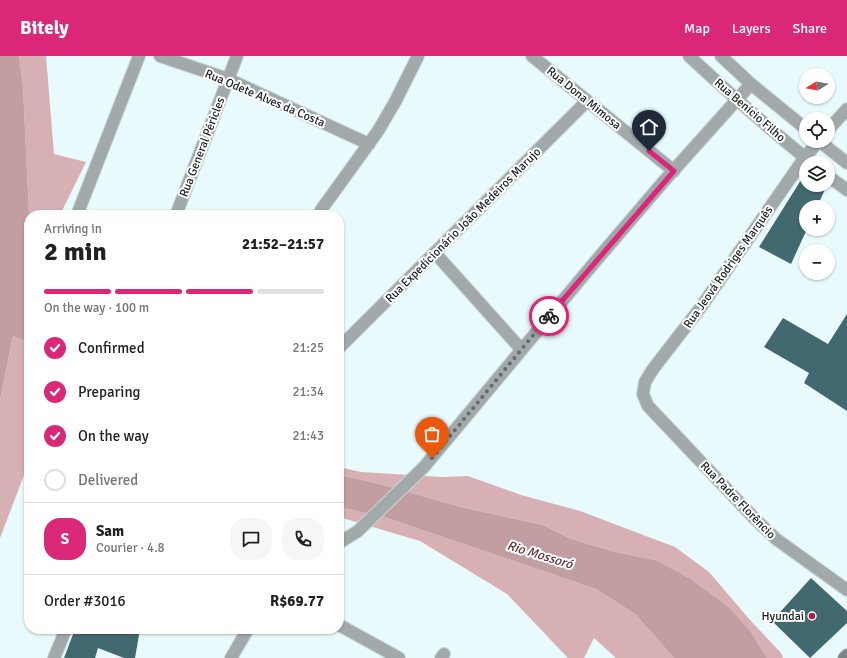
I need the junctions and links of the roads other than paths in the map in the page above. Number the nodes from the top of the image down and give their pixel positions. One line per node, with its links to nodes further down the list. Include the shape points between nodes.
1 (139, 56): 23 (street)
2 (160, 56): 8 (street, Rua Odete Alves da Costa)
3 (237, 56): 8 (street, Rua General Péricles)
4 (418, 56): 15 (street, via 395,102)
5 (532, 56): 10 (street, Rua Dona Mimosa)
6 (689, 56): 11 (street, Rua Benício Filho)
7 (721, 56): 9 (street, Rua Benício Filho)
8 (228, 79): 15 (street, Rua Odete Alves da Costa); 24 (street, Rua General Péricles)
9 (751, 84): 11 (street); 14 (street, Rua Benício Filho)
10 (587, 101): 19 (street, Rua Dona Mimosa); 26 (street, Rua Expedicionário João Medeiros Marujo)
11 (737, 101): 17 (street, Rua Benício Filho); 19 (street)
12 (847, 108): 13 (street)
13 (835, 122)
14 (799, 123)
15 (369, 144): 25 (street)
16 (828, 148): 18 (street)
17 (803, 156)
18 (847, 163)
19 (674, 171): 28 (street)
20 (799, 172): 29 (street, Rua Jeová Rodriges Marquês, via 653,369 644,382)
21 (835, 181): 22 (street)
22 (847, 190)
23 (79, 210)
24 (178, 210)
25 (321, 210)
26 (435, 253): 27 (street, Rua Expedicionário João Medeiros Marujo); 28 (street)
27 (344, 343)
28 (522, 349): 30 (street, via 424,467 358,531)
29 (643, 394): 31 (street, Rua Padre Florêncio, via 648,406 756,520 776,539)
30 (344, 540)
31 (847, 590)
32 (344, 628): 38 (street)
33 (64, 634): 36 (street)
34 (245, 634): 37 (street)
35 (847, 655): 39 (main road)
36 (54, 658)
37 (231, 658)
38 (398, 658)
39 (844, 658)

